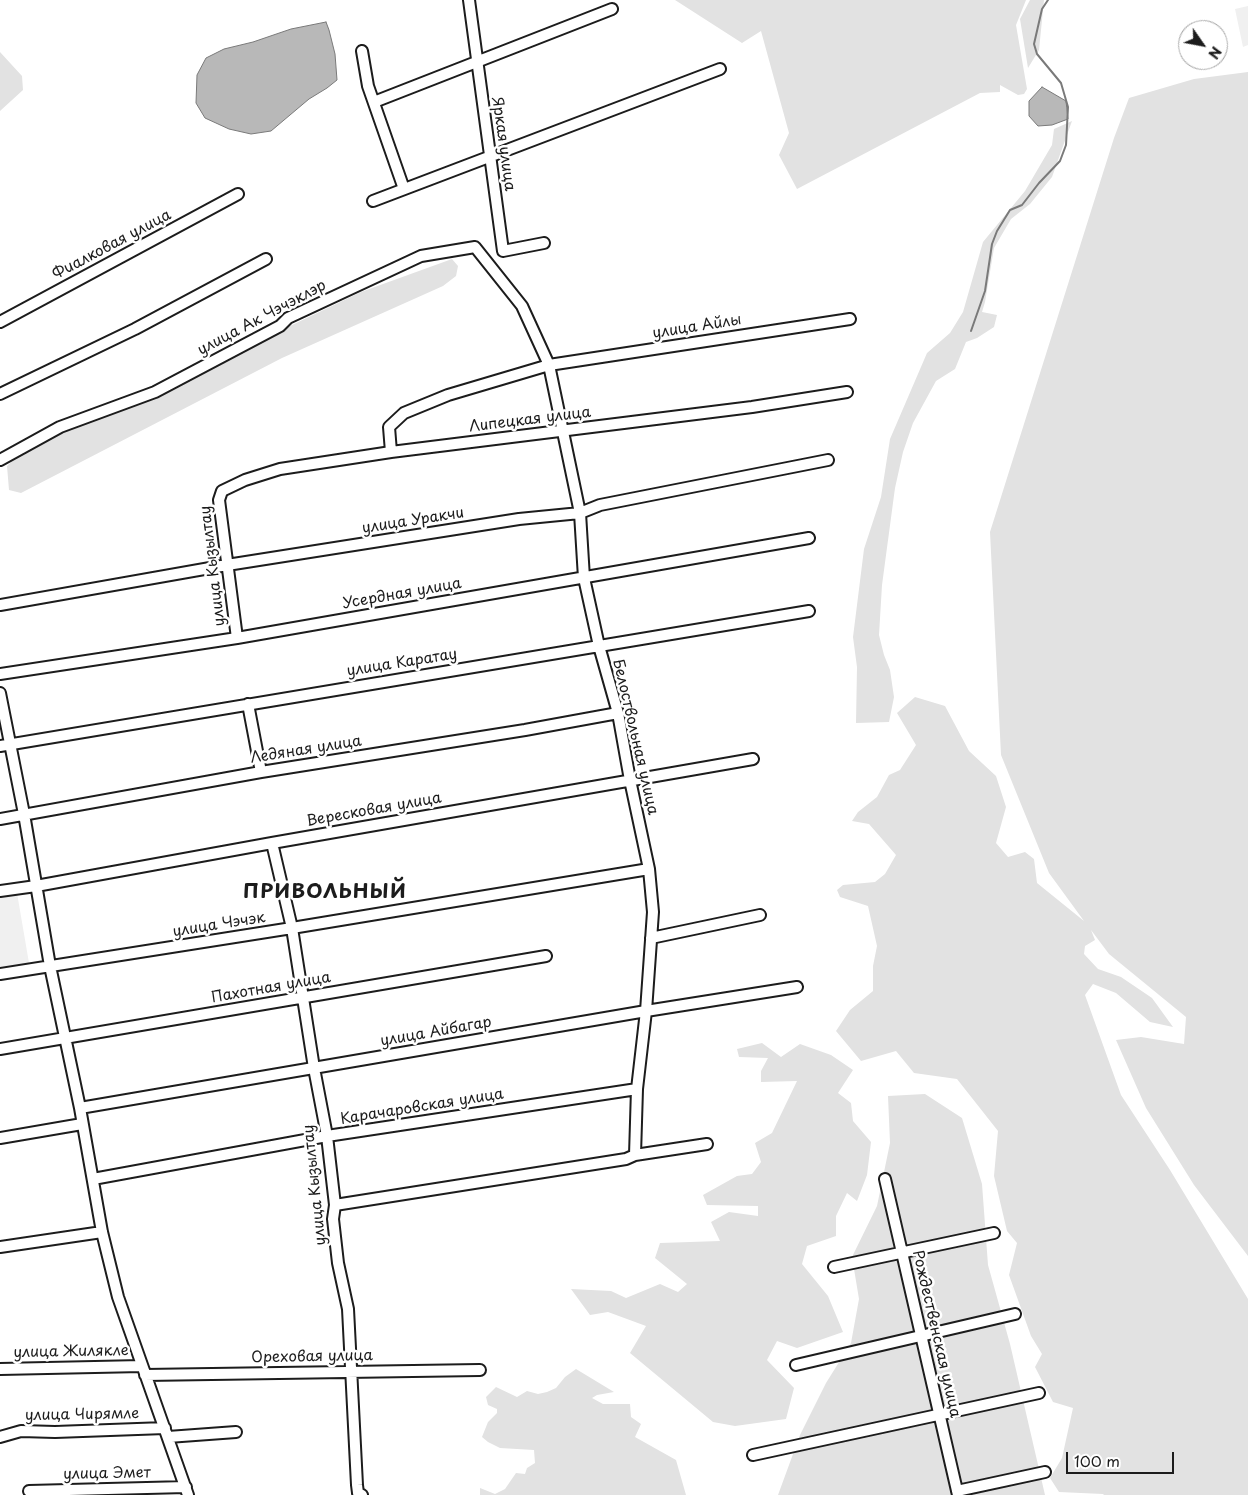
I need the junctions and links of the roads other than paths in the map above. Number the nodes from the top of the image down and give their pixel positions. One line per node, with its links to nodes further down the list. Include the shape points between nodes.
1 (468, 0): 4 (street, Яркая улица)
2 (612, 9): 4 (street)
3 (362, 50): 6 (street)
4 (477, 62): 6 (street); 7 (street, Яркая улица)
5 (720, 69): 7 (street)
6 (374, 102): 8 (street)
7 (490, 158): 8 (street); 11 (street, Яркая улица, via 503,251)
8 (404, 189): 10 (street)
9 (238, 194): 15 (street, Фиалковая улица)
10 (373, 201)
11 (544, 243)
12 (266, 259): 18 (street, via 135,329)
13 (522, 306): 16 (street, Белоствольная улица); 21 (street, улица Ак Чэчэклэр, via 476,247 421,256 288,318 280,326 155,392 60,427)
14 (850, 319): 16 (street, улица Айлы)
15 (0, 322)
16 (549, 365): 19 (street, Белоствольная улица); 20 (street, улица Айлы, via 404,413 390,427)
17 (847, 392): 19 (street, Липецкая улица)
18 (0, 394)
19 (562, 431): 20 (street, Липецкая улица); 24 (street, Белоствольная улица)
20 (391, 452): 23 (street, Липецкая улица, via 280,469)
21 (0, 460)
22 (828, 460): 24 (street, улица Уракчи, via 600,506)
23 (222, 491): 26 (street, улица Кызылтау, via 219,500)
24 (580, 513): 26 (street, улица Уракчи, via 519,519); 27 (street, Белоствольная улица)
25 (809, 538): 27 (street, Усердная улица)
26 (227, 565): 28 (street, улица Уракчи); 30 (street, улица Кызылтау)
27 (584, 578): 30 (street, Усердная улица); 31 (street, Белоствольная улица)
28 (0, 605)
29 (809, 611): 31 (street, улица Каратау)
30 (237, 638): 32 (street, Усердная улица)
31 (599, 646): 34 (street, улица Каратау); 35 (street, Белоствольная улица)
32 (0, 674)
33 (0, 693): 36 (street)
34 (248, 704): 36 (street, улица Каратау); 38 (street)
35 (618, 713): 38 (street, Ледяная улица); 39 (street, Белоствольная улица)
36 (5, 745): 40 (street)
37 (753, 759): 39 (street, Вересковая улица)
38 (261, 772): 40 (street, Ледяная улица)
39 (630, 780): 42 (street, Вересковая улица); 43 (street, Белоствольная улица)
40 (24, 814): 41 (street, Ледяная улица); 44 (street)
41 (0, 819)
42 (272, 843): 44 (street, Вересковая улица); 47 (street, улица Кызылтау)
43 (649, 869): 47 (street, улица Чэчэк); 48 (street, Белоствольная улица, via 653,912)
44 (36, 886): 45 (street, Вересковая улица); 50 (street)
45 (0, 891)
46 (760, 914): 48 (street)
47 (292, 928): 50 (street, улица Чэчэк); 53 (street, улица Кызылтау)
48 (651, 938): 54 (street, Белоствольная улица)
49 (546, 956): 53 (street, Пахотная улица)
50 (50, 966): 51 (street, улица Чэчэк); 55 (street)
51 (0, 974)
52 (797, 987): 54 (street, улица Айбагар)
53 (303, 998): 55 (street, Пахотная улица); 57 (street, улица Кызылтау)
54 (646, 1011): 57 (street, улица Айбагар); 58 (street, Белоствольная улица)
55 (66, 1038): 56 (street, Пахотная улица); 59 (street)
56 (0, 1049)
57 (314, 1068): 59 (street, улица Айбагар); 61 (street, улица Кызылтау)
58 (637, 1090): 61 (street, Карачаровская улица); 64 (street, Белоствольная улица)
59 (80, 1108): 60 (street)
60 (82, 1124): 62 (street); 65 (street)
61 (327, 1136): 65 (street, Карачаровская улица); 67 (street, улица Кызылтау)
62 (0, 1138)
63 (707, 1144): 64 (street)
64 (635, 1155): 67 (street)
65 (93, 1179): 68 (street)
66 (885, 1179): 71 (street, Рождественская улица)
67 (335, 1205): 79 (street, улица Кызылтау, via 333,1219 348,1309)
68 (102, 1232): 70 (street); 77 (street, via 118,1297)
69 (994, 1232): 71 (street)
70 (0, 1247)
71 (902, 1252): 72 (street); 74 (street, Рождественская улица)
72 (834, 1267)
73 (1015, 1314): 74 (street)
74 (921, 1336): 75 (street); 81 (street, Рождественская улица)
75 (796, 1365)
76 (0, 1368): 77 (street, улица Жилякле)
77 (144, 1370): 79 (street, Ореховая улица); 83 (street)
78 (480, 1370): 79 (street, Ореховая улица)
79 (352, 1371): 90 (street, улица Кызылтау, via 357,1485 358,1493)
80 (1038, 1392): 81 (street)
81 (939, 1414): 85 (street); 89 (street, Рождественская улица)
82 (236, 1432): 83 (street, улица Чирямле)
83 (166, 1433): 84 (street, улица Чирямле, via 21,1431); 88 (street)
84 (0, 1437)
85 (753, 1456)
86 (1045, 1472): 89 (street)
87 (29, 1490): 88 (street, улица Эмет)
88 (187, 1491)
89 (958, 1493)
90 (362, 1495)

